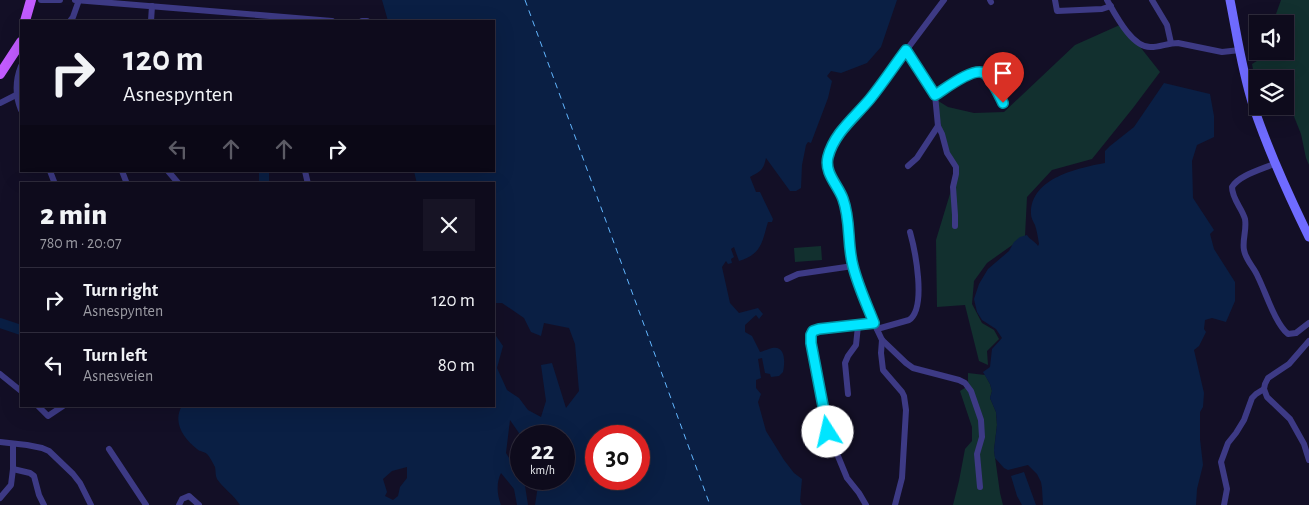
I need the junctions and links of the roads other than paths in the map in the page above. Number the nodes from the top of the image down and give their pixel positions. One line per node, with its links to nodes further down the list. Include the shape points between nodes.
1 (31, 0): 12 (main road)
2 (36, 0): 13 (main road)
3 (41, 0): 4 (street)
4 (60, 0)
5 (77, 0): 11 (street); 14 (street)
6 (944, 0): 20 (street)
7 (1055, 0): 10 (street, via 1057,11 1102,10)
8 (1152, 0): 18 (street, via 1167,25)
9 (1230, 0): 21 (main road)
10 (1109, 3): 18 (street, via 1138,44 1150,47)
11 (152, 6): 15 (street); 16 (street)
12 (25, 20)
13 (30, 20)
14 (71, 20)
15 (152, 20)
16 (298, 20)
17 (20, 34): 22 (main road)
18 (1171, 43): 21 (street, via 1222,52)
19 (20, 44): 22 (main road)
20 (906, 50): 26 (street); 38 (street, via 869,100 848,122 828,159 829,172 843,199 848,220)
21 (1240, 50): 31 (main road, via 1253,105)
22 (11, 56): 24 (main road)
23 (20, 70): 25 (street)
24 (0, 74)
25 (16, 95): 27 (street); 29 (street)
26 (935, 95): 28 (street, via 968,75 980,72 988,77); 30 (street)
27 (0, 103)
28 (1003, 103)
29 (20, 107)
30 (938, 126): 32 (street); 35 (street, via 947,154 956,167)
31 (1276, 163): 37 (main road); 40 (street, via 1247,175 1233,185 1245,224 1245,254 1283,330 1296,334)
32 (908, 166)
33 (169, 172): 34 (street)
34 (177, 182)
35 (954, 226)
36 (910, 232): 42 (street, via 916,260 916,312 909,320)
37 (1309, 237)
38 (852, 266): 39 (street, via 798,274); 42 (street)
39 (787, 279)
40 (1309, 323)
41 (858, 326): 42 (street); 48 (street, via 856,345 845,362); 63 (street, via 813,331 811,343 828,432 847,478)
42 (875, 326): 43 (street)
43 (882, 340): 56 (street, via 913,368 959,380 968,386 982,427 977,454); 64 (street, via 883,370 902,392 906,410 902,478)
44 (1309, 341): 46 (street, via 1289,364 1268,378)
45 (0, 374): 47 (street)
46 (1264, 389): 54 (street, via 1267,397 1290,419); 65 (street, via 1252,398 1221,462 1227,489)
47 (20, 391)
48 (848, 394)
49 (39, 407): 50 (street, via 48,416)
50 (62, 407)
51 (0, 442): 52 (street)
52 (13, 444): 55 (street); 59 (street, via 27,444 48,451 73,474)
53 (109, 449): 60 (street)
54 (1309, 460)
55 (13, 469): 57 (street, via 10,487); 58 (street, via 34,476)
56 (980, 487)
57 (0, 498)
58 (44, 505)
59 (91, 505)
60 (146, 505)
61 (179, 505): 62 (street, via 184,497 189,496)
62 (199, 505)
63 (866, 505)
64 (895, 505)
65 (1224, 505)

